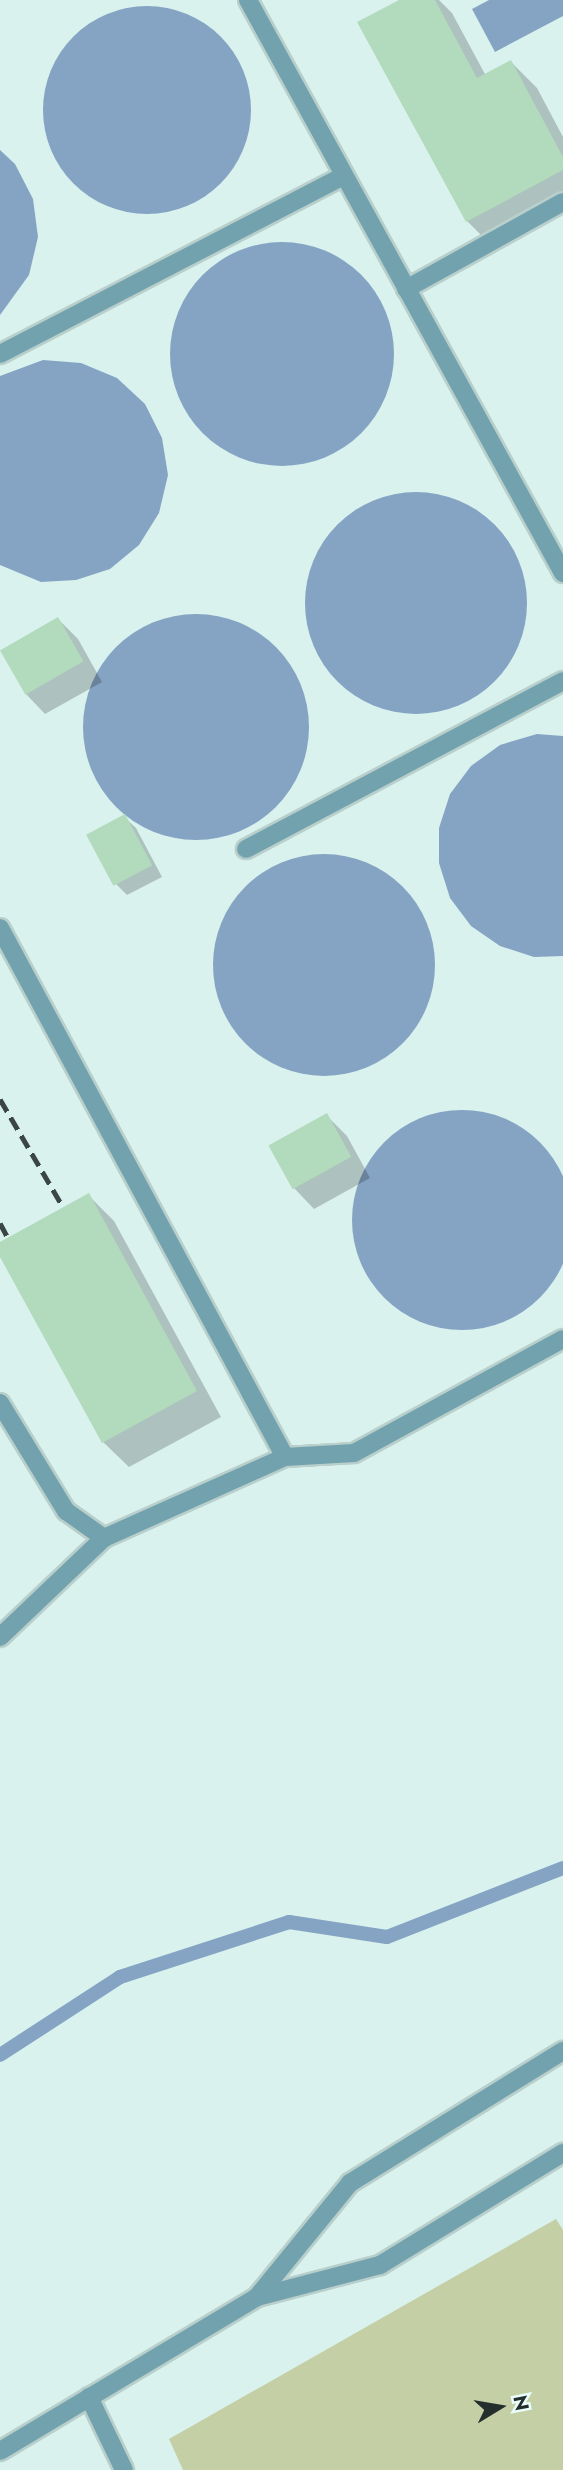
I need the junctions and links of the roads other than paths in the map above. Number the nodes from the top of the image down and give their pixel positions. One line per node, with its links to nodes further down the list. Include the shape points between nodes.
1 (248, 0): 2 (street)
2 (344, 176): 4 (street); 5 (street)
3 (563, 202): 4 (street)
4 (406, 289): 6 (street)
5 (0, 354)
6 (563, 573)
7 (563, 681): 8 (street)
8 (246, 849)
9 (0, 928): 12 (street)
10 (563, 1339): 12 (street, via 354,1452)
11 (0, 1403): 13 (street, via 66,1511)
12 (285, 1457): 13 (street)
13 (104, 1538): 14 (street)
14 (0, 1637)
15 (563, 2051): 17 (street, via 350,2183)
16 (563, 2153): 17 (street, via 380,2265)
17 (257, 2297): 18 (street)
18 (89, 2397): 19 (street); 20 (street)
19 (0, 2451)
20 (124, 2470)

